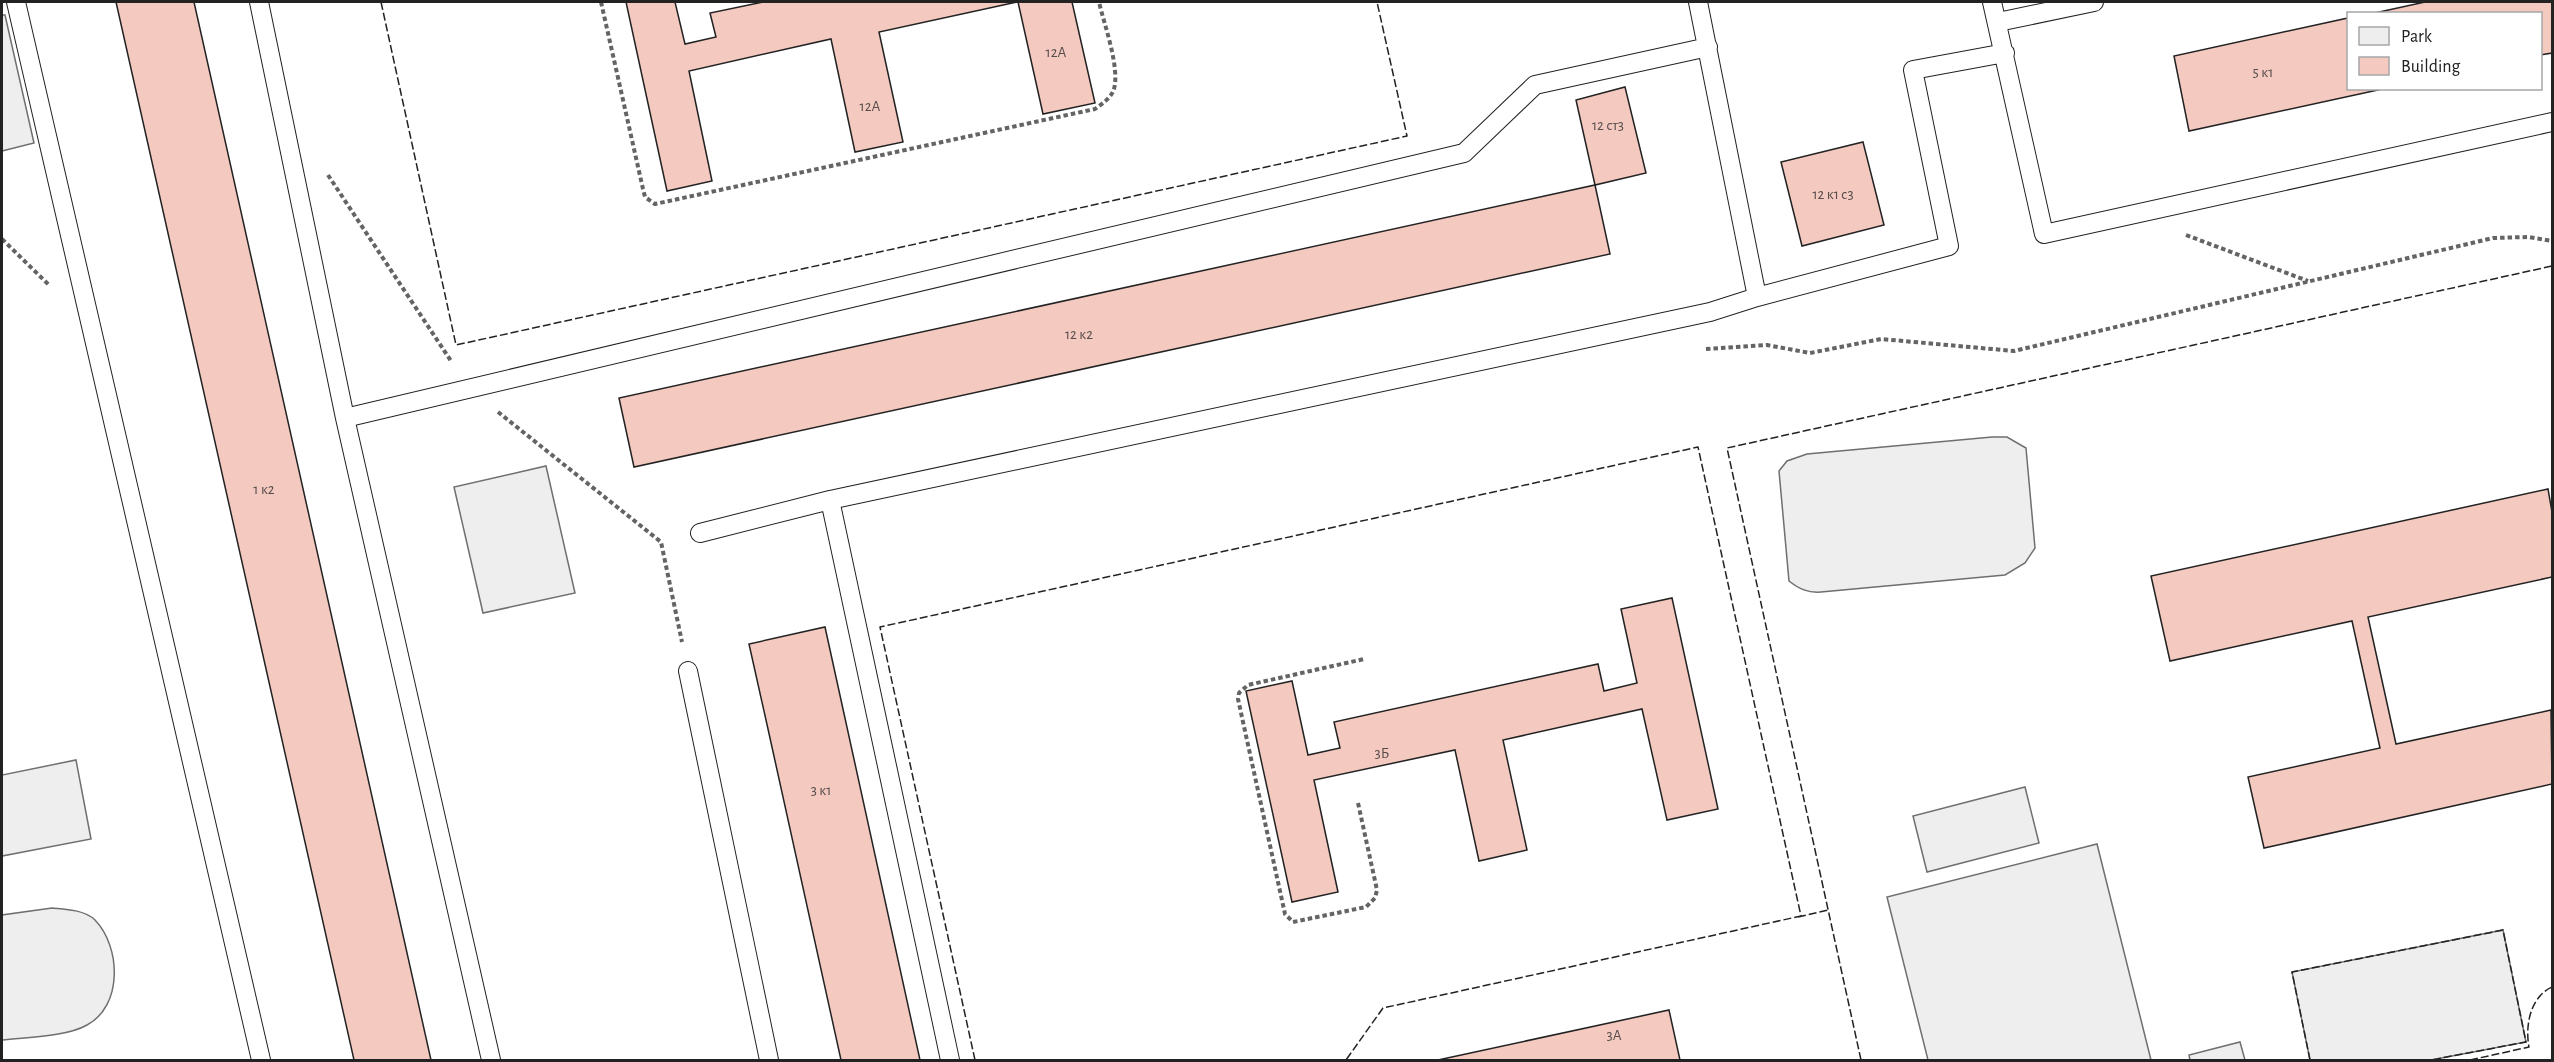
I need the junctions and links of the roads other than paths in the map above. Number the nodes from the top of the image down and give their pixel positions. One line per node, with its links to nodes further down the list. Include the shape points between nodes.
1 (16, 2): 15 (lane)
2 (259, 2): 11 (lane)
3 (1698, 2): 7 (lane)
4 (1992, 2): 6 (lane)
5 (2094, 2): 6 (lane)
6 (1998, 22): 8 (lane)
7 (1708, 47): 10 (lane); 11 (lane, via 1535,85 1464,153)
8 (2005, 53): 9 (lane, via 2044,234); 10 (lane, via 1913,70 1949,246)
9 (2553, 122)
10 (1757, 297): 12 (lane, via 1710,312)
11 (345, 418): 16 (lane)
12 (830, 500): 13 (lane); 18 (lane)
13 (699, 533)
14 (688, 671): 17 (lane)
15 (261, 1060)
16 (491, 1060)
17 (769, 1060)
18 (950, 1060)

